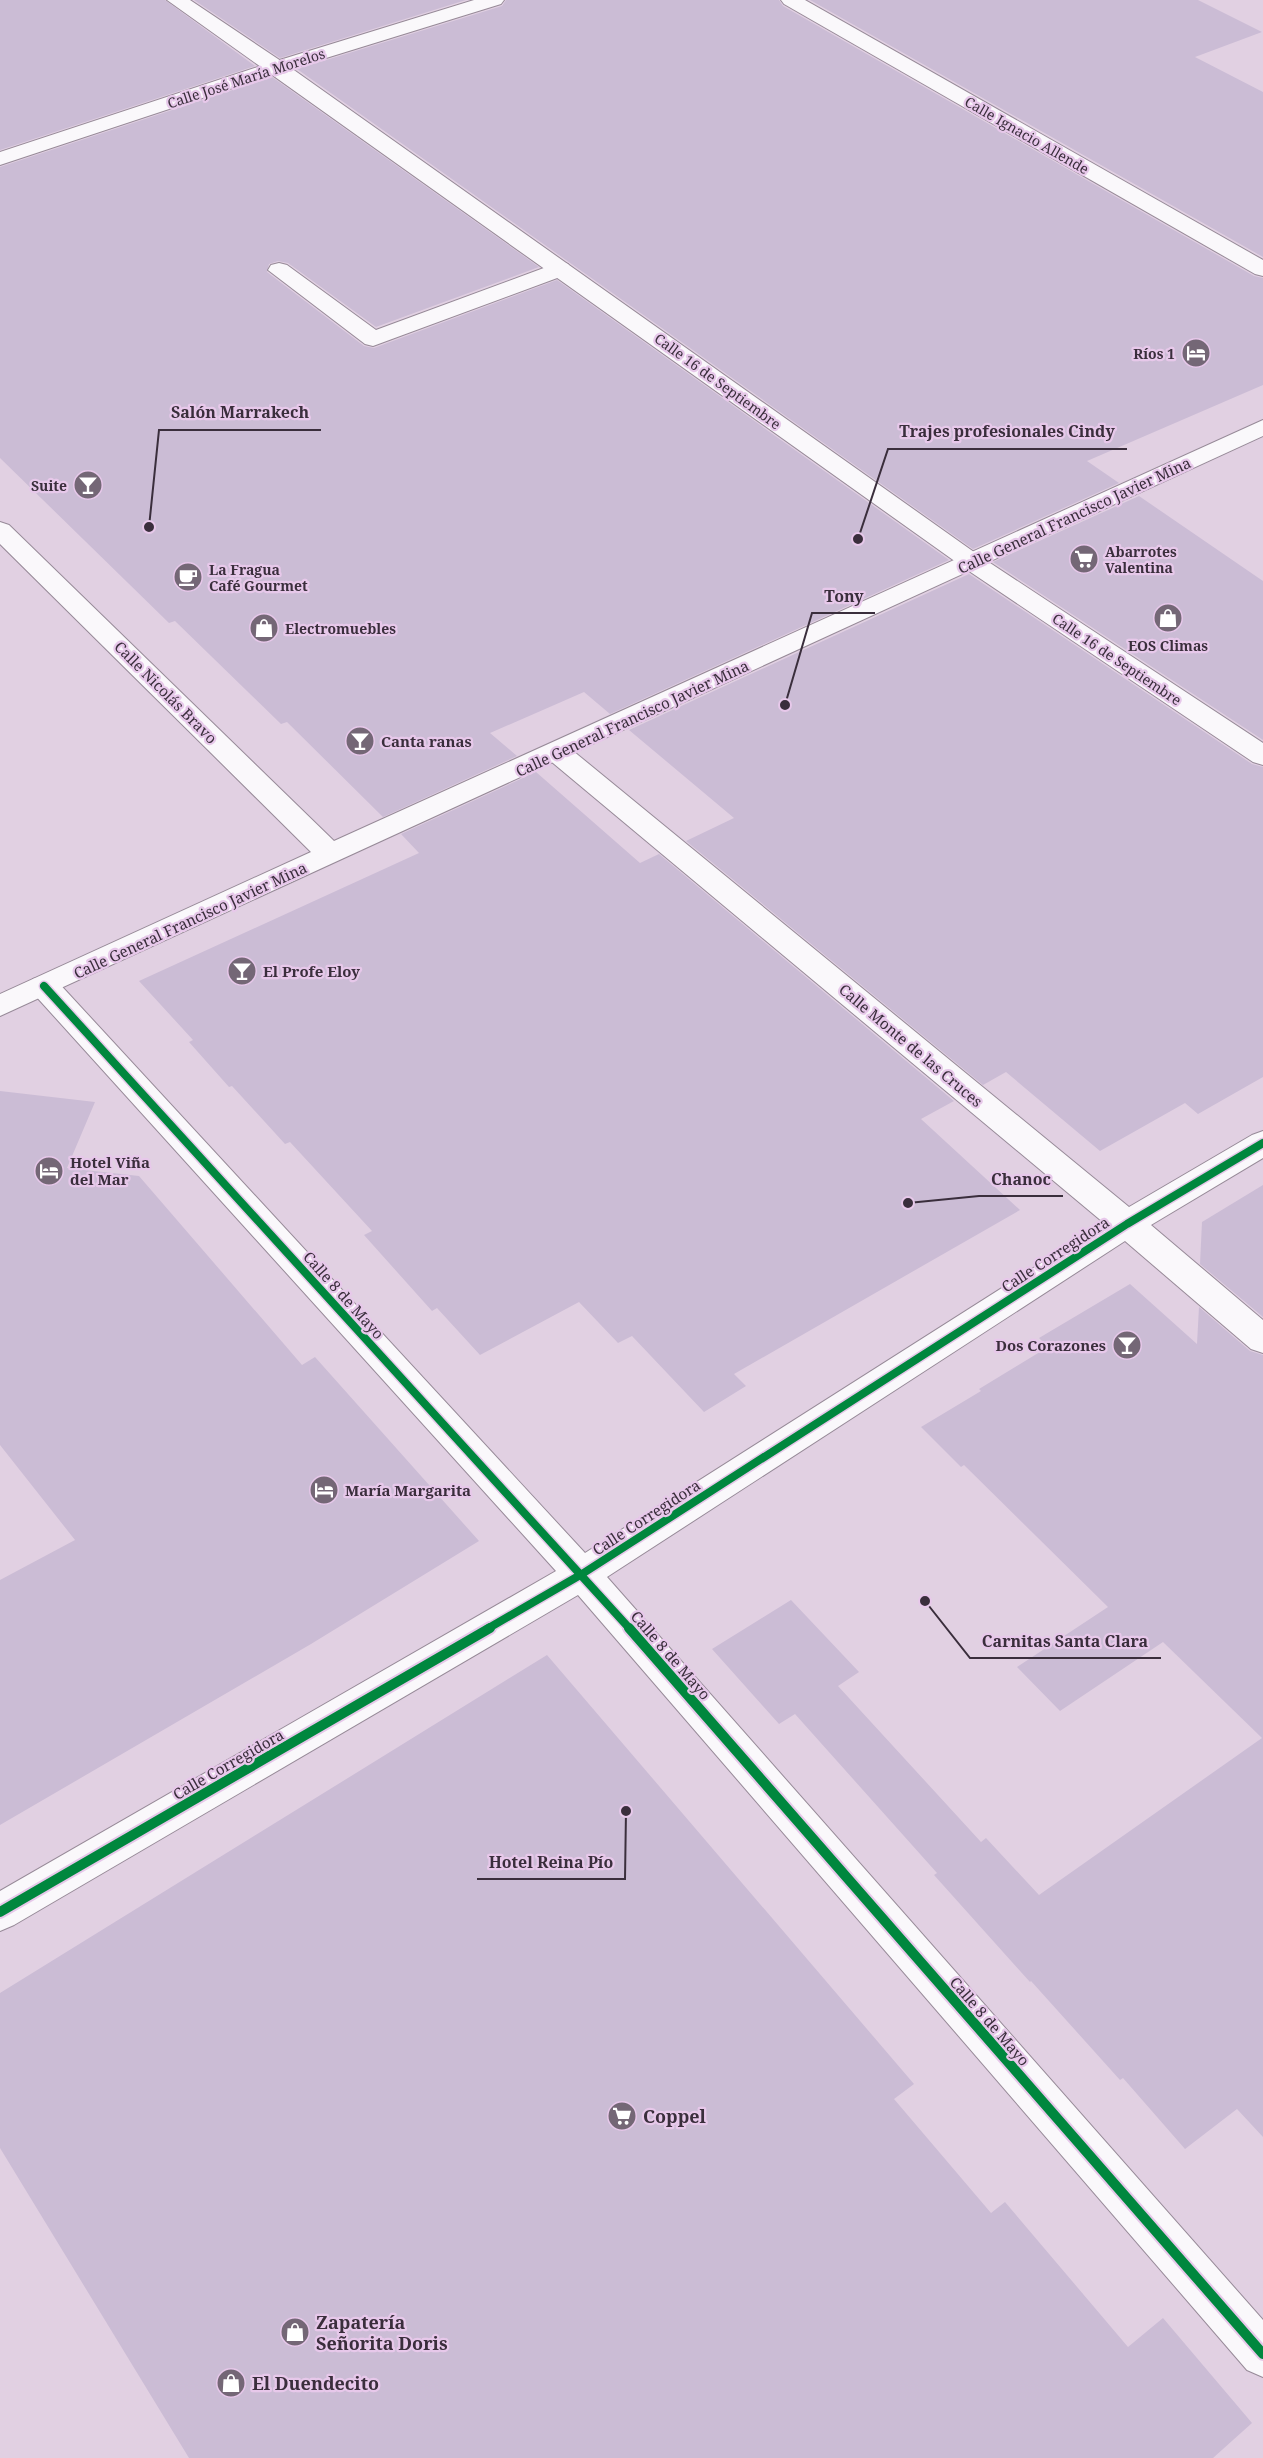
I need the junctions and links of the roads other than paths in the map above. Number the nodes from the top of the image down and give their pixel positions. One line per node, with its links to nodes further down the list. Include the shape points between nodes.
1 (177, 0): 4 (street, Calle 16 de Septiembre)
2 (494, 0): 4 (street, Calle José María Morelos)
3 (791, 0): 8 (street, Calle Ignacio Allende)
4 (277, 67): 5 (street, Calle José María Morelos); 6 (street, Calle 16 de Septiembre)
5 (0, 159)
6 (560, 269): 7 (street, via 373,339); 11 (street, Calle 16 de Septiembre)
7 (279, 270)
8 (1263, 270)
9 (1263, 427): 11 (street, Calle General Francisco Javier Mina)
10 (0, 530): 14 (street, Calle Nicolás Bravo)
11 (972, 562): 12 (street, Calle General Francisco Javier Mina); 13 (street, Calle 16 de Septiembre)
12 (557, 752): 14 (street, Calle General Francisco Javier Mina); 18 (street, Calle Monte de las Cruces)
13 (1263, 756)
14 (331, 855): 15 (street, Calle General Francisco Javier Mina)
15 (44, 986): 16 (street, Calle General Francisco Javier Mina); 20 (street, Calle 8 de Mayo)
16 (0, 1006)
17 (1263, 1143): 18 (street, Calle Corregidora)
18 (1127, 1224): 19 (street, Calle Monte de las Cruces); 20 (street, Calle Corregidora)
19 (1263, 1340)
20 (582, 1574): 21 (street, Calle Corregidora); 22 (street, Calle 8 de Mayo)
21 (0, 1912)
22 (1263, 2354)

